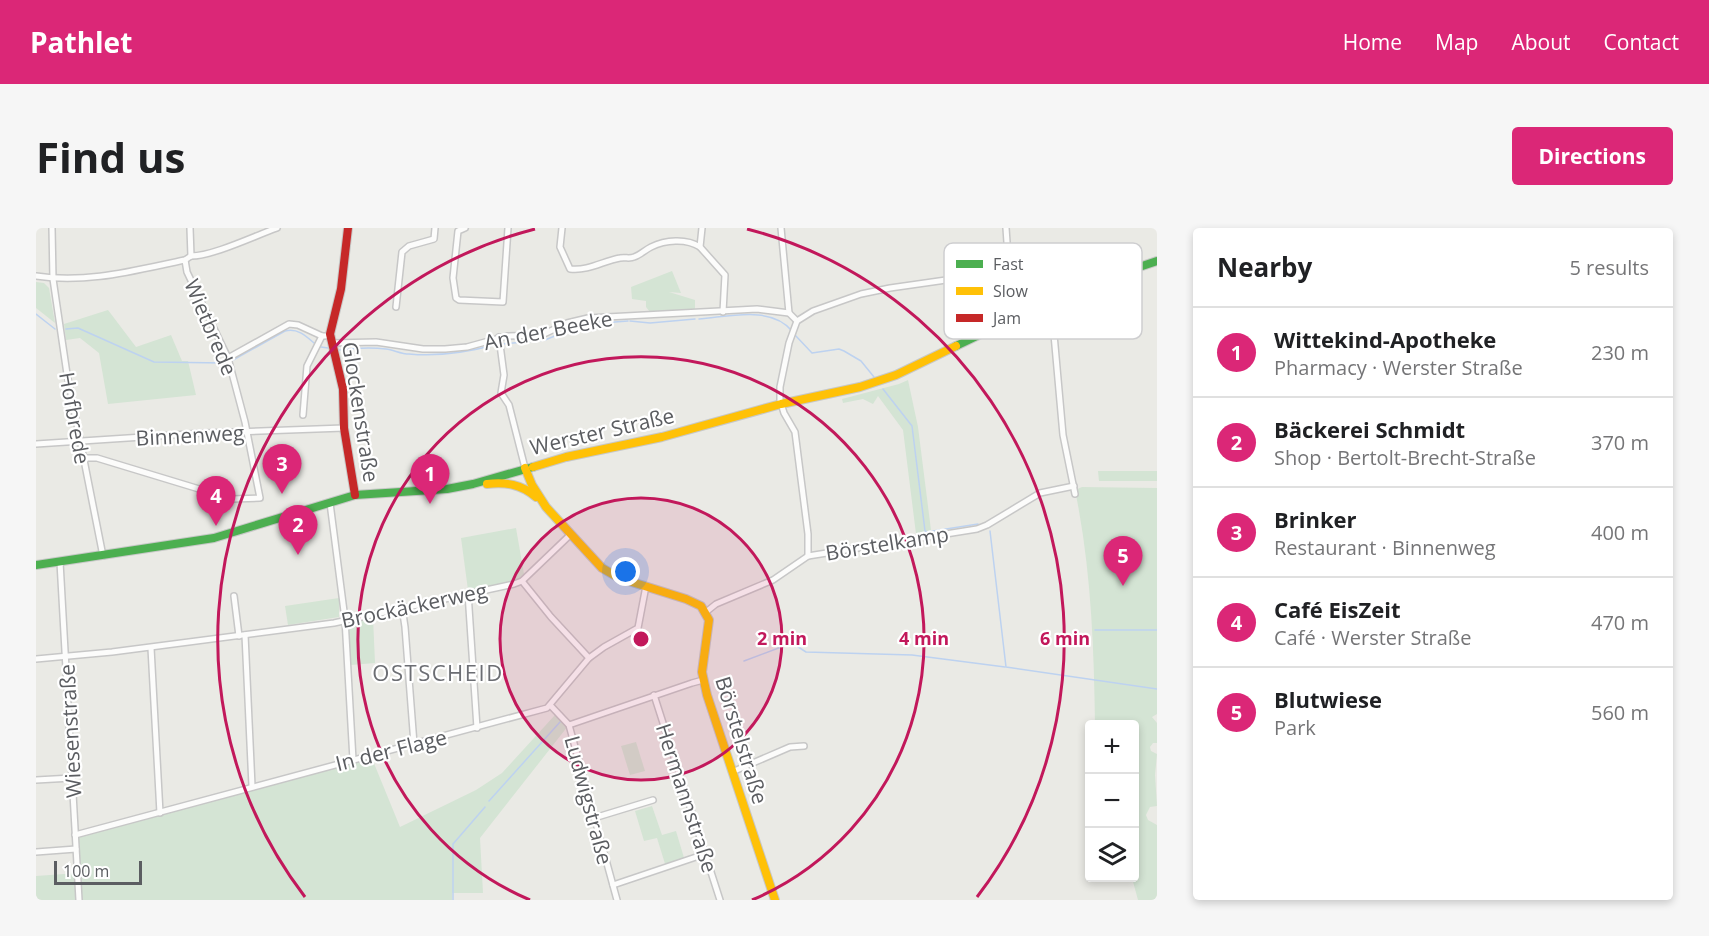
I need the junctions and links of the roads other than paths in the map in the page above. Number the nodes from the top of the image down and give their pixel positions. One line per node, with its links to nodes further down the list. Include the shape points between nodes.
1 (52, 228): 19 (street, Hofbrede)
2 (190, 228): 14 (street, Wietbrede)
3 (276, 228): 14 (street)
4 (348, 228): 26 (main road, Glockenstraße, via 341,289)
5 (435, 228): 21 (street, via 434,239 402,252)
6 (465, 228): 7 (street, via 458,231 453,286 456,298 503,302)
7 (508, 228)
8 (562, 228): 13 (street, via 561,247 570,269 577,270 634,258 667,241)
9 (702, 228): 13 (street)
10 (781, 228): 23 (street)
11 (1006, 228): 12 (street)
12 (1007, 243)
13 (700, 247): 22 (street, via 725,275)
14 (191, 256): 15 (street, Wietbrede)
15 (185, 260): 19 (street, via 93,279); 29 (street, Wietbrede)
16 (1157, 261): 17 (main road, Werster Straße)
17 (1142, 266)
18 (36, 276): 19 (street)
19 (53, 279): 34 (street, Hofbrede)
20 (944, 280): 24 (street, via 871,292 813,311)
21 (396, 307)
22 (723, 312): 23 (street, An der Beeke, via 757,309); 25 (street, An der Beeke, via 588,318 542,335)
23 (789, 313): 24 (street)
24 (795, 323): 30 (street, via 780,387)
25 (499, 337): 26 (street, An der Beeke, via 445,349); 37 (street, via 504,375 501,393 508,405)
26 (328, 338): 29 (street, An der Beeke, via 289,324); 31 (street, via 307,366); 32 (main road, Glockenstraße, via 343,389)
27 (971, 339): 30 (main road, Werster Straße, via 883,381)
28 (1054, 339): 39 (street, via 1063,435)
29 (228, 358): 33 (street, Wietbrede)
30 (781, 404): 37 (main road, Werster Straße, via 662,437); 47 (street, via 795,432)
31 (303, 415)
32 (344, 428): 33 (street, Binnenweg); 41 (main road, Glockenstraße)
33 (245, 431): 34 (street, Binnenweg); 42 (street, Wietbrede)
34 (79, 442): 35 (street, Binnenweg); 36 (street, Hofbrede)
35 (36, 444)
36 (82, 458): 42 (street, Binnenweg, via 97,458 232,499); 46 (street, Hofbrede)
37 (525, 468): 38 (main road, Werster Straße); 44 (main road)
38 (473, 484): 41 (main road, Werster Straße); 44 (main road, via 519,485)
39 (1074, 486): 40 (street); 47 (street, Börstelkamp, via 1040,493 977,529)
40 (1075, 494)
41 (355, 495): 43 (main road, Werster Straße)
42 (260, 498)
43 (330, 503): 46 (main road, Werster Straße, via 214,538); 56 (street)
44 (546, 507): 45 (main road)
45 (570, 535): 50 (street); 51 (main road, via 596,564 619,578)
46 (103, 556): 48 (main road, Werster Straße)
47 (808, 556): 55 (street, Börstelkamp, via 773,580)
48 (60, 562): 49 (main road, Werster Straße); 59 (street, Wiesenstraße)
49 (36, 566)
50 (522, 581): 52 (street, Brockäckerweg); 60 (street)
51 (646, 586): 55 (main road, via 696,602); 60 (street, via 638,628)
52 (468, 593): 54 (street, Brockäckerweg); 66 (street)
53 (234, 596): 57 (street)
54 (402, 608): 56 (street, Brockäckerweg); 67 (street)
55 (706, 612): 62 (main road, Börstelstraße, via 709,627)
56 (345, 619): 57 (street, Brockäckerweg); 69 (street)
57 (242, 636): 58 (street, Brockäckerweg); 73 (street)
58 (151, 648): 59 (street, Brockäckerweg); 75 (street)
59 (65, 655): 61 (street, Brockäckerweg); 71 (street, Wiesenstraße)
60 (589, 658): 64 (street)
61 (36, 659)
62 (703, 680): 63 (street); 70 (main road, Börstelstraße)
63 (654, 695): 65 (street); 80 (street, Hermannstraße)
64 (551, 706): 65 (street, Ludwigstraße); 66 (street, In der Flage)
65 (569, 725): 76 (street, Ludwigstraße)
66 (477, 728): 67 (street, In der Flage)
67 (414, 744): 69 (street, In der Flage)
68 (804, 746): 70 (street, via 790,747)
69 (353, 760): 73 (street, In der Flage)
70 (732, 772): 85 (main road, Börstelstraße)
71 (72, 778): 72 (street); 77 (street, Wiesenstraße)
72 (36, 780)
73 (252, 786): 75 (street, In der Flage)
74 (653, 800): 76 (street)
75 (160, 813): 77 (street, In der Flage)
76 (594, 818): 81 (street, Ludwigstraße)
77 (75, 835): 78 (street, Wiesenstraße)
78 (76, 849): 79 (street); 82 (street, Wiesenstraße)
79 (36, 852)
80 (705, 854): 81 (street); 84 (street, Hermannstraße)
81 (613, 885): 83 (street, Ludwigstraße)
82 (79, 900)
83 (617, 900)
84 (720, 900)
85 (775, 900)

